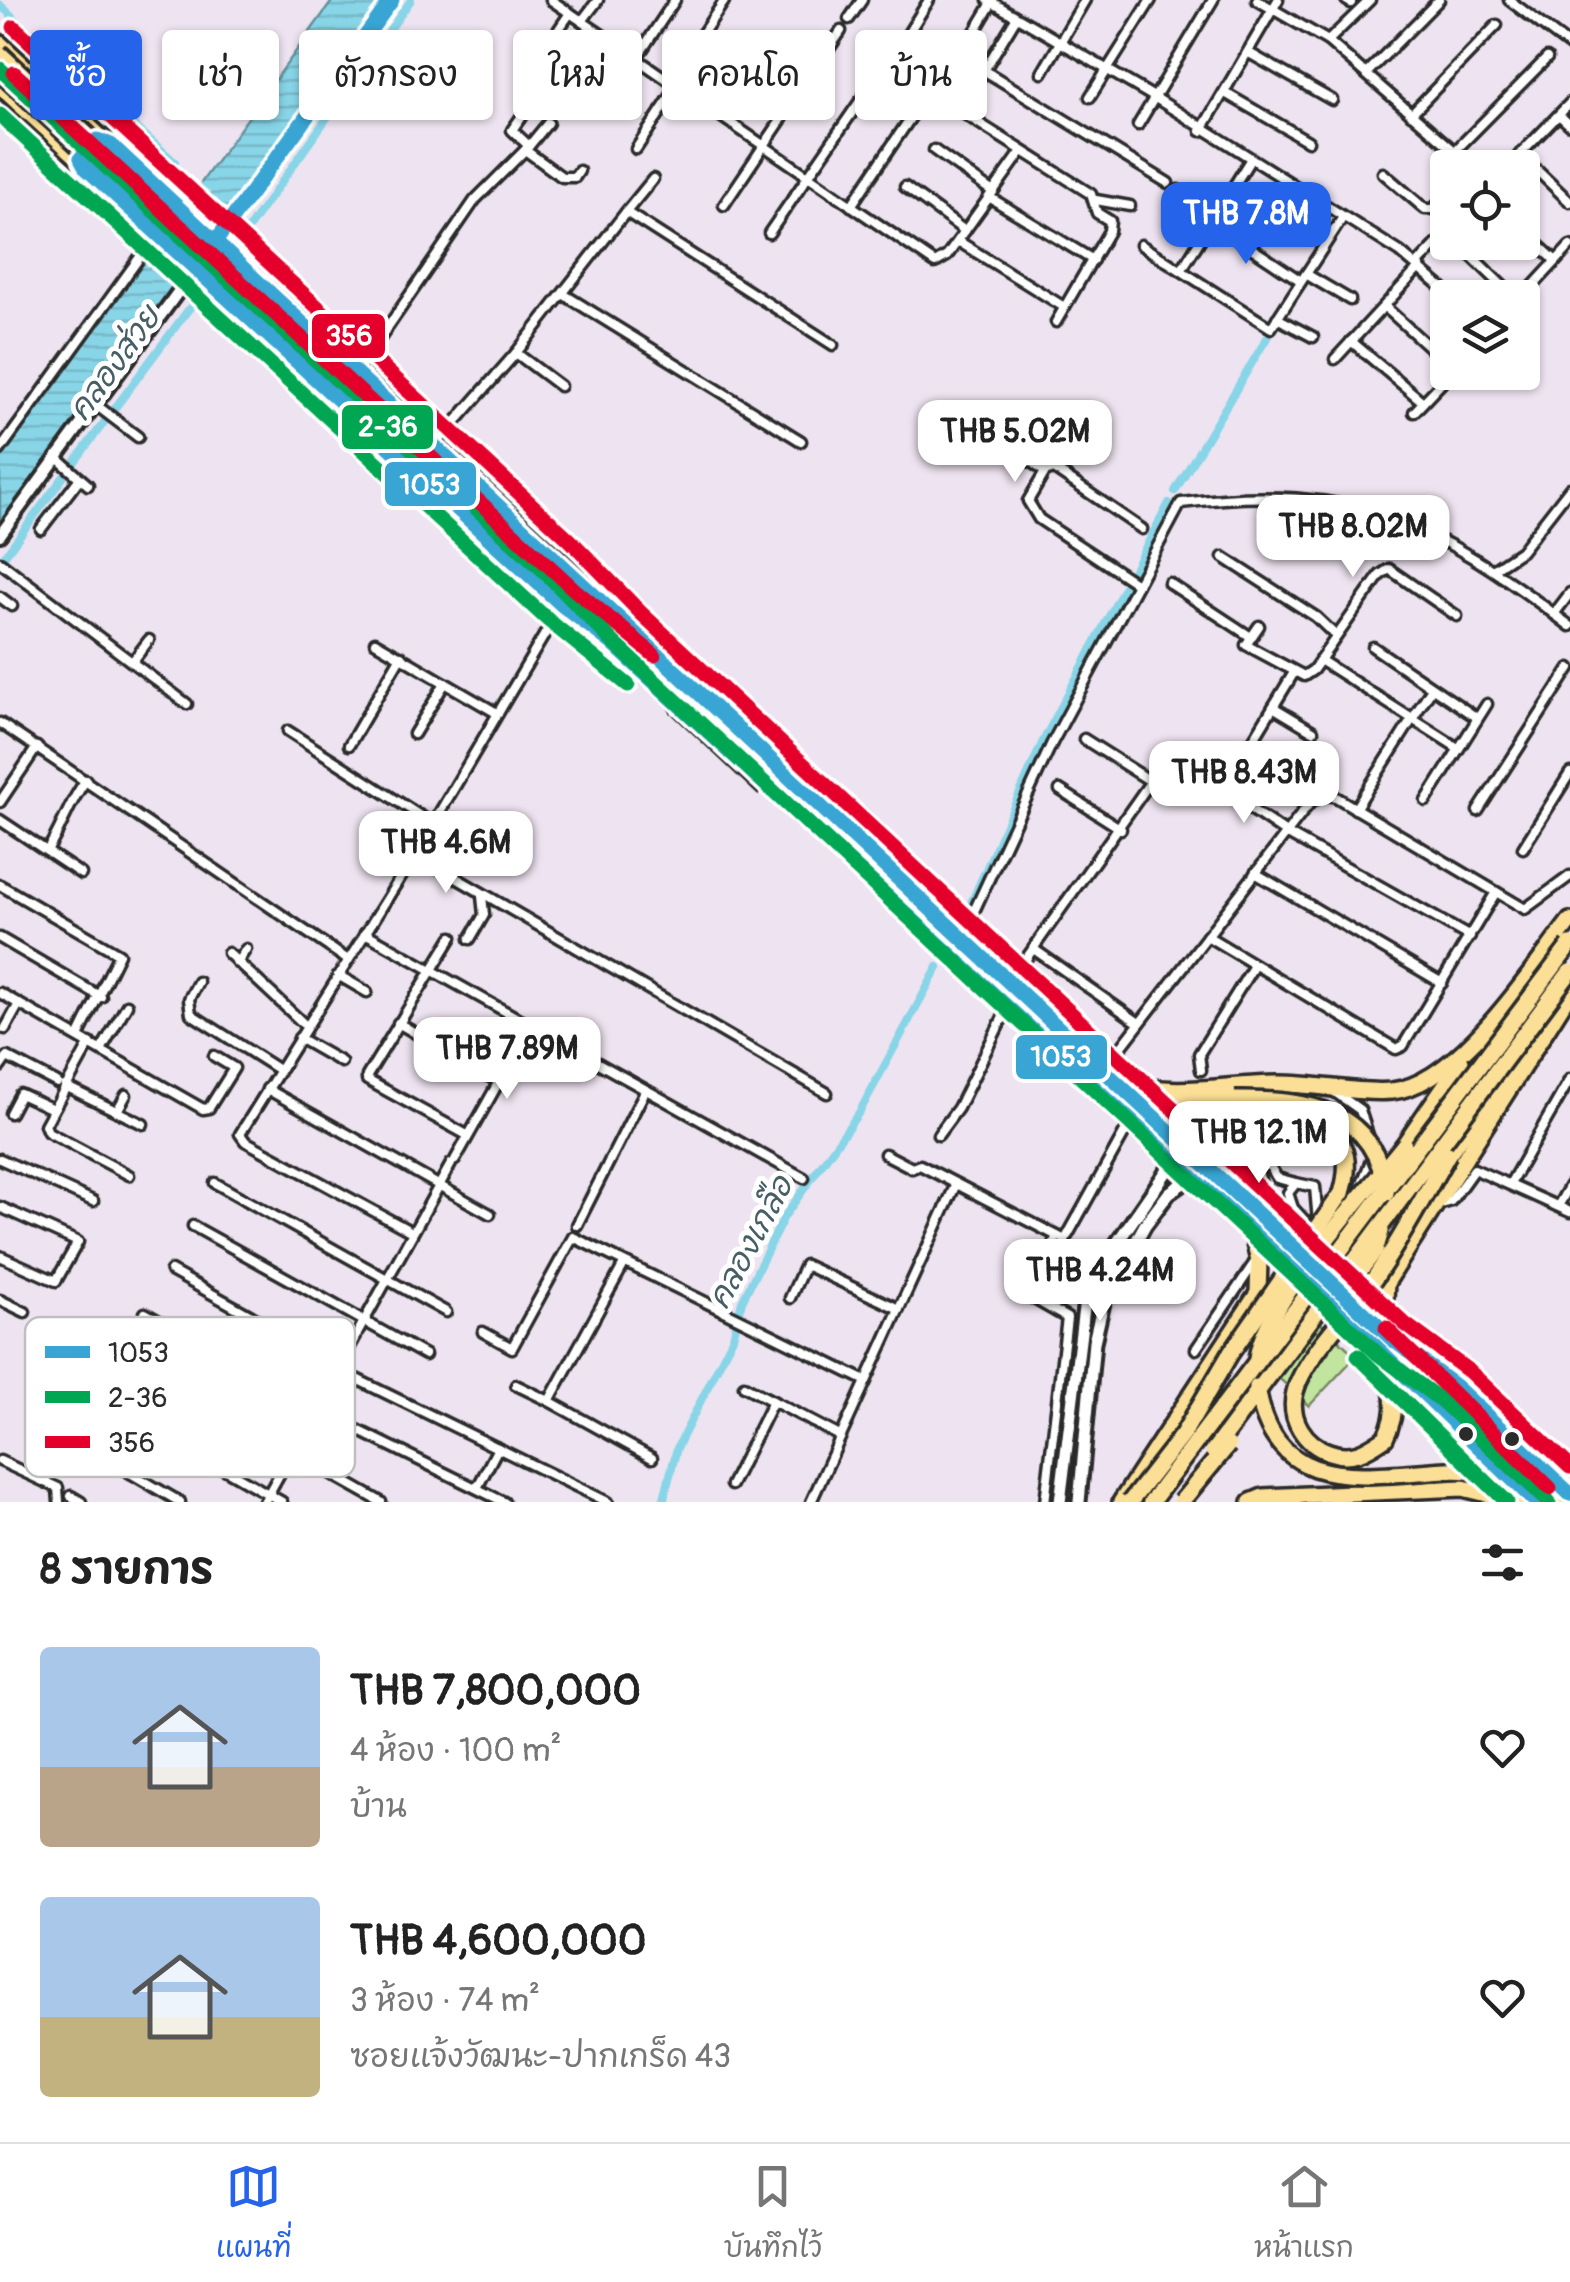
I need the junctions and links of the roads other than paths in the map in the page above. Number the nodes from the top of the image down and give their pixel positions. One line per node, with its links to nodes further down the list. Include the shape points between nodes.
1 (392, 0): 98 (main road)
2 (551, 0): 17 (street)
3 (598, 0): 20 (street)
4 (676, 0): 31 (street)
5 (725, 0): 24 (street)
6 (862, 0): 19 (street)
7 (929, 0): 25 (street)
8 (1085, 0): 28 (street)
9 (1151, 0): 38 (street)
10 (1212, 0): 46 (street)
11 (1257, 0): 16 (street)
12 (1370, 0): 29 (street)
13 (1439, 0): 42 (street)
14 (1509, 0): 32 (street)
15 (991, 1): 18 (street); 26 (street)
16 (1275, 4): 29 (street); 34 (street)
17 (570, 13): 20 (street); 22 (street)
18 (1016, 18): 28 (street); 37 (street)
19 (850, 19)
20 (582, 20): 23 (street)
21 (1497, 25): 51 (street)
22 (559, 30)
23 (596, 30)
24 (706, 30)
25 (911, 30)
26 (975, 30)
27 (841, 32): 63 (street)
28 (1060, 40): 38 (street); 40 (street)
29 (1328, 41): 42 (street)
30 (0, 42): 35 (main road)
31 (642, 43)
32 (1570, 46)
33 (0, 52): 135 (main road, bridge)
34 (1248, 53): 44 (street); 47 (street)
35 (15, 55): 43 (main road, via 17,78); 62 (main road)
36 (1548, 58): 68 (street)
37 (987, 68)
38 (1108, 69): 45 (street); 46 (street)
39 (987, 72): 78 (street)
40 (1042, 73)
41 (0, 74): 161 (main road, bridge)
42 (1366, 74): 51 (street)
43 (0, 86): 72 (main road)
44 (1225, 93): 60 (street); 61 (street)
45 (1090, 97)
46 (1154, 97): 58 (street); 60 (street)
47 (1332, 100)
48 (662, 103): 65 (street)
49 (1570, 103): 52 (street)
50 (855, 108): 76 (street)
51 (1411, 114): 67 (street)
52 (1559, 115): 59 (street); 69 (street)
53 (519, 120): 64 (street, via 512,130)
54 (727, 120): 63 (street)
55 (909, 120): 85 (street)
56 (973, 120): 70 (street)
57 (548, 123): 64 (street)
58 (1138, 124)
59 (1570, 125)
60 (1202, 131): 71 (street)
61 (1308, 141)
62 (111, 145): 72 (main road, via 91,143 81,158); 98 (main road)
63 (765, 145): 76 (street); 84 (street)
64 (527, 148): 73 (street, via 562,176); 124 (street, via 475,200)
65 (636, 149)
66 (934, 150): 81 (street)
67 (1452, 150)
68 (1456, 150)
69 (1524, 150)
70 (1022, 152): 81 (street); 82 (street)
71 (1250, 160): 89 (street); 90 (street)
72 (86, 168): 92 (main road)
73 (579, 171)
74 (1383, 173): 87 (street)
75 (1540, 173): 83 (street)
76 (809, 175): 85 (street); 93 (street)
77 (653, 179): 88 (street)
78 (1168, 183)
79 (905, 187): 91 (street)
80 (1178, 190): 90 (street)
81 (991, 195): 91 (street); 100 (street)
82 (1096, 200): 86 (street); 100 (street, via 1110,226)
83 (1570, 202)
84 (724, 205)
85 (851, 206): 94 (street, via 935,263)
86 (1130, 206)
87 (1430, 209)
88 (626, 212): 110 (street); 120 (street)
89 (1343, 217): 103 (street); 106 (street)
90 (1214, 219): 104 (street); 106 (street)
91 (965, 231): 94 (street)
92 (158, 232): 105 (main road); 136 (street)
93 (769, 233)
94 (958, 241): 112 (street)
95 (1141, 246): 104 (street)
96 (1540, 246): 102 (street)
97 (1570, 246): 102 (street)
98 (224, 250): 114 (main road)
99 (1430, 252): 103 (street)
100 (1092, 260): 112 (street)
101 (1477, 260): 108 (street)
102 (1556, 261): 109 (street)
103 (1418, 266): 107 (street); 113 (street)
104 (1182, 269): 115 (street, via 1271,328)
105 (206, 275): 118 (main road); 130 (street)
106 (1303, 277): 111 (street); 115 (street)
107 (1434, 280)
108 (1499, 280)
109 (1537, 280)
110 (563, 294): 122 (street); 134 (street)
111 (1350, 300)
112 (1064, 307): 116 (street)
113 (1385, 307): 119 (street); 121 (street)
114 (296, 316): 118 (main road); 124 (main road)
115 (1277, 318): 117 (street)
116 (1056, 322)
117 (1313, 336)
118 (274, 339): 128 (main road)
119 (1352, 342): 123 (street); 129 (street)
120 (833, 346)
121 (1430, 348)
122 (516, 353): 125 (street); 135 (street)
123 (1335, 358)
124 (355, 370): 127 (main road); 128 (main road, via 350,394)
125 (560, 386)
126 (1435, 390): 129 (street)
127 (378, 391): 132 (main road, via 360,391); 135 (main road)
128 (331, 393): 132 (main road)
129 (1424, 402): 131 (street)
130 (99, 407): 133 (street); 138 (street)
131 (1414, 412)
132 (354, 414): 152 (main road)
133 (138, 437)
134 (801, 441)
135 (434, 448): 213 (main road, via 585,596)
136 (0, 450)
137 (1023, 456): 139 (street)
138 (60, 460): 141 (street, via 81,479); 143 (street)
139 (1045, 472): 142 (street, via 1054,468); 148 (street, via 1028,500 1033,512)
140 (1570, 488): 146 (street, via 1521,551)
141 (41, 529)
142 (1142, 530)
143 (0, 535)
144 (1223, 557): 157 (street)
145 (2, 563): 165 (street)
146 (1494, 568): 148 (street, via 1383,514 1307,500 1224,498 1181,503); 153 (street)
147 (1169, 582): 158 (street)
148 (1138, 584): 213 (street, via 1052,742)
149 (1570, 592): 153 (street)
150 (0, 597): 151 (street)
151 (12, 606)
152 (562, 606): 161 (main road); 173 (street)
153 (1554, 614): 156 (street)
154 (1457, 616): 157 (street, via 1389,569)
155 (1259, 626): 158 (street)
156 (1570, 626)
157 (1336, 636): 164 (street)
158 (1251, 638): 167 (street, via 1246,646)
159 (149, 640): 165 (street)
160 (375, 642): 163 (street)
161 (612, 643): 235 (main road)
162 (1373, 647): 169 (street)
163 (401, 656): 168 (street); 181 (street)
164 (1320, 660): 167 (street, via 1304,676); 174 (street)
165 (132, 662): 170 (street)
166 (1570, 668): 192 (street)
167 (1293, 674): 172 (street)
168 (445, 683): 173 (street); 179 (street)
169 (1432, 688): 174 (street); 175 (street)
170 (187, 704)
171 (1486, 704): 175 (street)
172 (1273, 707): 178 (street); 187 (street)
173 (495, 712): 194 (street)
174 (1412, 718): 183 (street); 191 (street)
175 (1477, 718): 183 (street)
176 (0, 723): 182 (street)
177 (288, 731): 194 (street)
178 (1313, 732)
179 (414, 734)
180 (1084, 739): 186 (street)
181 (349, 745)
182 (37, 748): 185 (street); 190 (street)
183 (1458, 748): 189 (street)
184 (1570, 772): 197 (street)
185 (86, 780): 198 (street); 219 (street)
186 (1152, 782): 187 (street, via 1170,754); 195 (street)
187 (1224, 788): 196 (street)
188 (1060, 790): 195 (street)
189 (1426, 801)
190 (0, 802)
191 (1355, 808): 196 (street, via 1322,794); 204 (street)
192 (1478, 811)
193 (0, 820): 198 (street)
194 (432, 824): 199 (street)
195 (1122, 829): 217 (street)
196 (1286, 833): 200 (street); 209 (street)
197 (1522, 848)
198 (47, 851): 201 (street)
199 (415, 854): 205 (street); 207 (street)
200 (1255, 873): 208 (street); 227 (street)
201 (81, 874)
202 (1570, 876): 204 (street, via 1525,909)
203 (0, 885): 231 (street, via 116,950 120,959)
204 (1496, 892): 209 (street)
205 (482, 896): 214 (street, via 484,915); 262 (street)
206 (1570, 921): 232 (highway)
207 (365, 933): 219 (street); 222 (street)
208 (1206, 936): 221 (street); 236 (street)
209 (1470, 936): 227 (street)
210 (452, 937): 222 (street)
211 (1570, 937): 232 (street, via 1533,988)
212 (0, 938): 231 (street)
213 (962, 938): 226 (main road)
214 (470, 939)
215 (1570, 945): 364 (highway, bridge)
216 (246, 949): 220 (street)
217 (1035, 950): 226 (street); 236 (street)
218 (228, 953): 220 (street)
219 (348, 960): 224 (street)
220 (236, 963): 239 (street)
221 (1252, 967): 227 (street, via 1396,1050); 252 (street, via 1199,1054)
222 (431, 972): 237 (street); 240 (street)
223 (1570, 974): 238 (street); 365 (highway, bridge)
224 (338, 975): 228 (street); 239 (street)
225 (198, 982): 251 (street, via 189,999 191,1014)
226 (1009, 982): 253 (main road)
227 (1442, 983)
228 (367, 992)
229 (1570, 992): 247 (highway)
230 (0, 993): 233 (street)
231 (101, 998): 242 (street)
232 (1510, 1002): 238 (street, via 1532,1008); 246 (highway)
233 (19, 1004): 241 (street); 242 (street)
234 (127, 1005): 245 (street)
235 (1007, 1009): 269 (main road); 273 (street)
236 (1139, 1023): 253 (street)
237 (398, 1024): 255 (street); 272 (street, via 367,1080)
238 (1537, 1025): 256 (street)
239 (306, 1026): 243 (street)
240 (529, 1028): 255 (street); 260 (street)
241 (5, 1029)
242 (78, 1037): 244 (street)
243 (299, 1038): 249 (street); 251 (street)
244 (90, 1043): 245 (street); 257 (street)
245 (101, 1050): 248 (street, via 203,1109 234,1068)
246 (1467, 1050): 258 (highway, via 1440,1073 1401,1090); 271 (street); 347 (highway, bridge, via 1450,1083 1282,1300 1259,1343 1256,1379 1260,1411 1274,1438 1319,1472 1368,1478 1474,1471)
247 (1530, 1052): 256 (highway); 288 (highway)
248 (214, 1056)
249 (341, 1062)
250 (0, 1067): 257 (street, via 7,1056)
251 (279, 1070): 259 (street)
252 (1201, 1070)
253 (1107, 1075): 261 (highway); 295 (main road)
254 (1570, 1079): 284 (street)
255 (497, 1081): 272 (street)
256 (1501, 1081): 264 (highway)
257 (61, 1084): 266 (street); 267 (street)
258 (1328, 1088): 261 (highway, via 1279,1084); 300 (street, via 1360,1110 1371,1132 1372,1166 1330,1237)
259 (268, 1090): 286 (street); 296 (street, via 240,1134 245,1141)
260 (645, 1091): 279 (street); 293 (street)
261 (1162, 1092): 265 (highway)
262 (827, 1094)
263 (126, 1095): 267 (street)
264 (1489, 1096): 271 (street); 325 (highway, bridge, via 1376,1277 1294,1392 1294,1416 1320,1449 1361,1454 1385,1438 1395,1397)
265 (1202, 1101): 274 (street, via 1206,1125); 365 (highway, bridge, via 1305,1102 1332,1112 1376,1154 1384,1173 1384,1222 1375,1251)
266 (53, 1109): 268 (street, via 20,1094); 278 (street, via 48,1132)
267 (117, 1112): 270 (street)
268 (10, 1113)
269 (1130, 1123): 277 (main road); 298 (street, via 1065,1240)
270 (144, 1124)
271 (1442, 1134): 300 (street)
272 (467, 1135): 286 (street)
273 (938, 1135)
274 (1257, 1144): 281 (street, via 1273,1174); 295 (highway, via 1253,1180); 363 (highway, bridge, via 1279,1119 1312,1116 1337,1133 1346,1150 1342,1193 1183,1434)
275 (885, 1154): 283 (street)
276 (0, 1158): 287 (street)
277 (1172, 1162): 280 (main road); 306 (main road)
278 (129, 1175)
279 (804, 1178)
280 (1190, 1178): 297 (main road); 309 (main road, via 1145,1224)
281 (1296, 1182): 299 (street, via 1288,1200); 299 (street, via 1316,1187)
282 (215, 1183): 305 (street)
283 (956, 1184): 298 (street); 312 (street)
284 (1510, 1184): 288 (street, via 1474,1169 1451,1201); 289 (street)
285 (1570, 1185): 289 (street)
286 (438, 1186): 292 (street); 296 (street)
287 (93, 1200)
288 (1438, 1205): 308 (highway)
289 (1558, 1206): 291 (street)
290 (0, 1207): 301 (street, via 78,1242 56,1280)
291 (1570, 1212)
292 (490, 1214)
293 (577, 1224)
294 (194, 1226): 318 (street)
295 (1275, 1229): 307 (main road)
296 (412, 1232): 305 (street)
297 (1253, 1235): 302 (highway); 325 (main road)
298 (1057, 1236): 359 (street, via 1029,1296 1067,1318)
299 (1324, 1240): 300 (street)
300 (1349, 1255): 307 (street); 308 (street, via 1373,1284)
301 (0, 1256)
302 (1258, 1257): 324 (street); 362 (highway, via 1252,1305)
303 (624, 1264): 321 (street, via 570,1238 512,1348); 329 (street); 332 (street)
304 (171, 1270): 317 (street)
305 (386, 1280): 314 (street); 320 (street)
306 (1094, 1280): 309 (street); 360 (main road, via 1079,1321)
307 (1334, 1282): 323 (main road)
308 (1386, 1283): 326 (highway, via 1384,1316)
309 (1110, 1287): 361 (main road, via 1096,1327)
310 (790, 1298): 312 (street, via 805,1265)
311 (0, 1300): 313 (street)
312 (899, 1309): 329 (street)
313 (25, 1312)
314 (446, 1312)
315 (145, 1313): 316 (street)
316 (152, 1317)
317 (252, 1317)
318 (353, 1317)
319 (355, 1318): 320 (street)
320 (362, 1322): 322 (street); 327 (street)
321 (484, 1332)
322 (355, 1335)
323 (1392, 1339): 326 (main road); 350 (main road)
324 (1196, 1349)
325 (1377, 1350): 347 (main road); 350 (main road)
326 (1411, 1353): 346 (main road, via 1456,1386)
327 (425, 1355)
328 (355, 1376): 336 (street)
329 (866, 1381): 335 (street)
330 (516, 1385): 332 (street)
331 (744, 1386): 333 (street)
332 (550, 1401): 337 (street)
333 (773, 1401): 335 (street); 344 (street)
334 (355, 1428): 345 (street)
335 (838, 1436): 358 (street)
336 (498, 1448): 345 (street); 357 (street)
337 (652, 1458)
338 (0, 1461): 339 (street)
339 (25, 1473)
340 (34, 1477): 351 (street, via 58,1488)
341 (137, 1477): 353 (street)
342 (231, 1477): 349 (street)
343 (336, 1477): 355 (street)
344 (731, 1486)
345 (477, 1488): 356 (street)
346 (1570, 1494)
347 (1521, 1495): 350 (main road); 366 (highway, via 1463,1488)
348 (71, 1496): 352 (street)
349 (266, 1498): 354 (street)
350 (1550, 1499)
351 (59, 1502)
352 (81, 1502)
353 (180, 1502)
354 (282, 1502)
355 (381, 1502)
356 (504, 1502)
357 (608, 1502)
358 (810, 1502)
359 (1045, 1502)
360 (1060, 1502)
361 (1079, 1502)
362 (1120, 1502)
363 (1130, 1502)
364 (1152, 1502)
365 (1179, 1502)
366 (1251, 1502)
367 (1312, 1502): 368 (street)
368 (1338, 1502)

